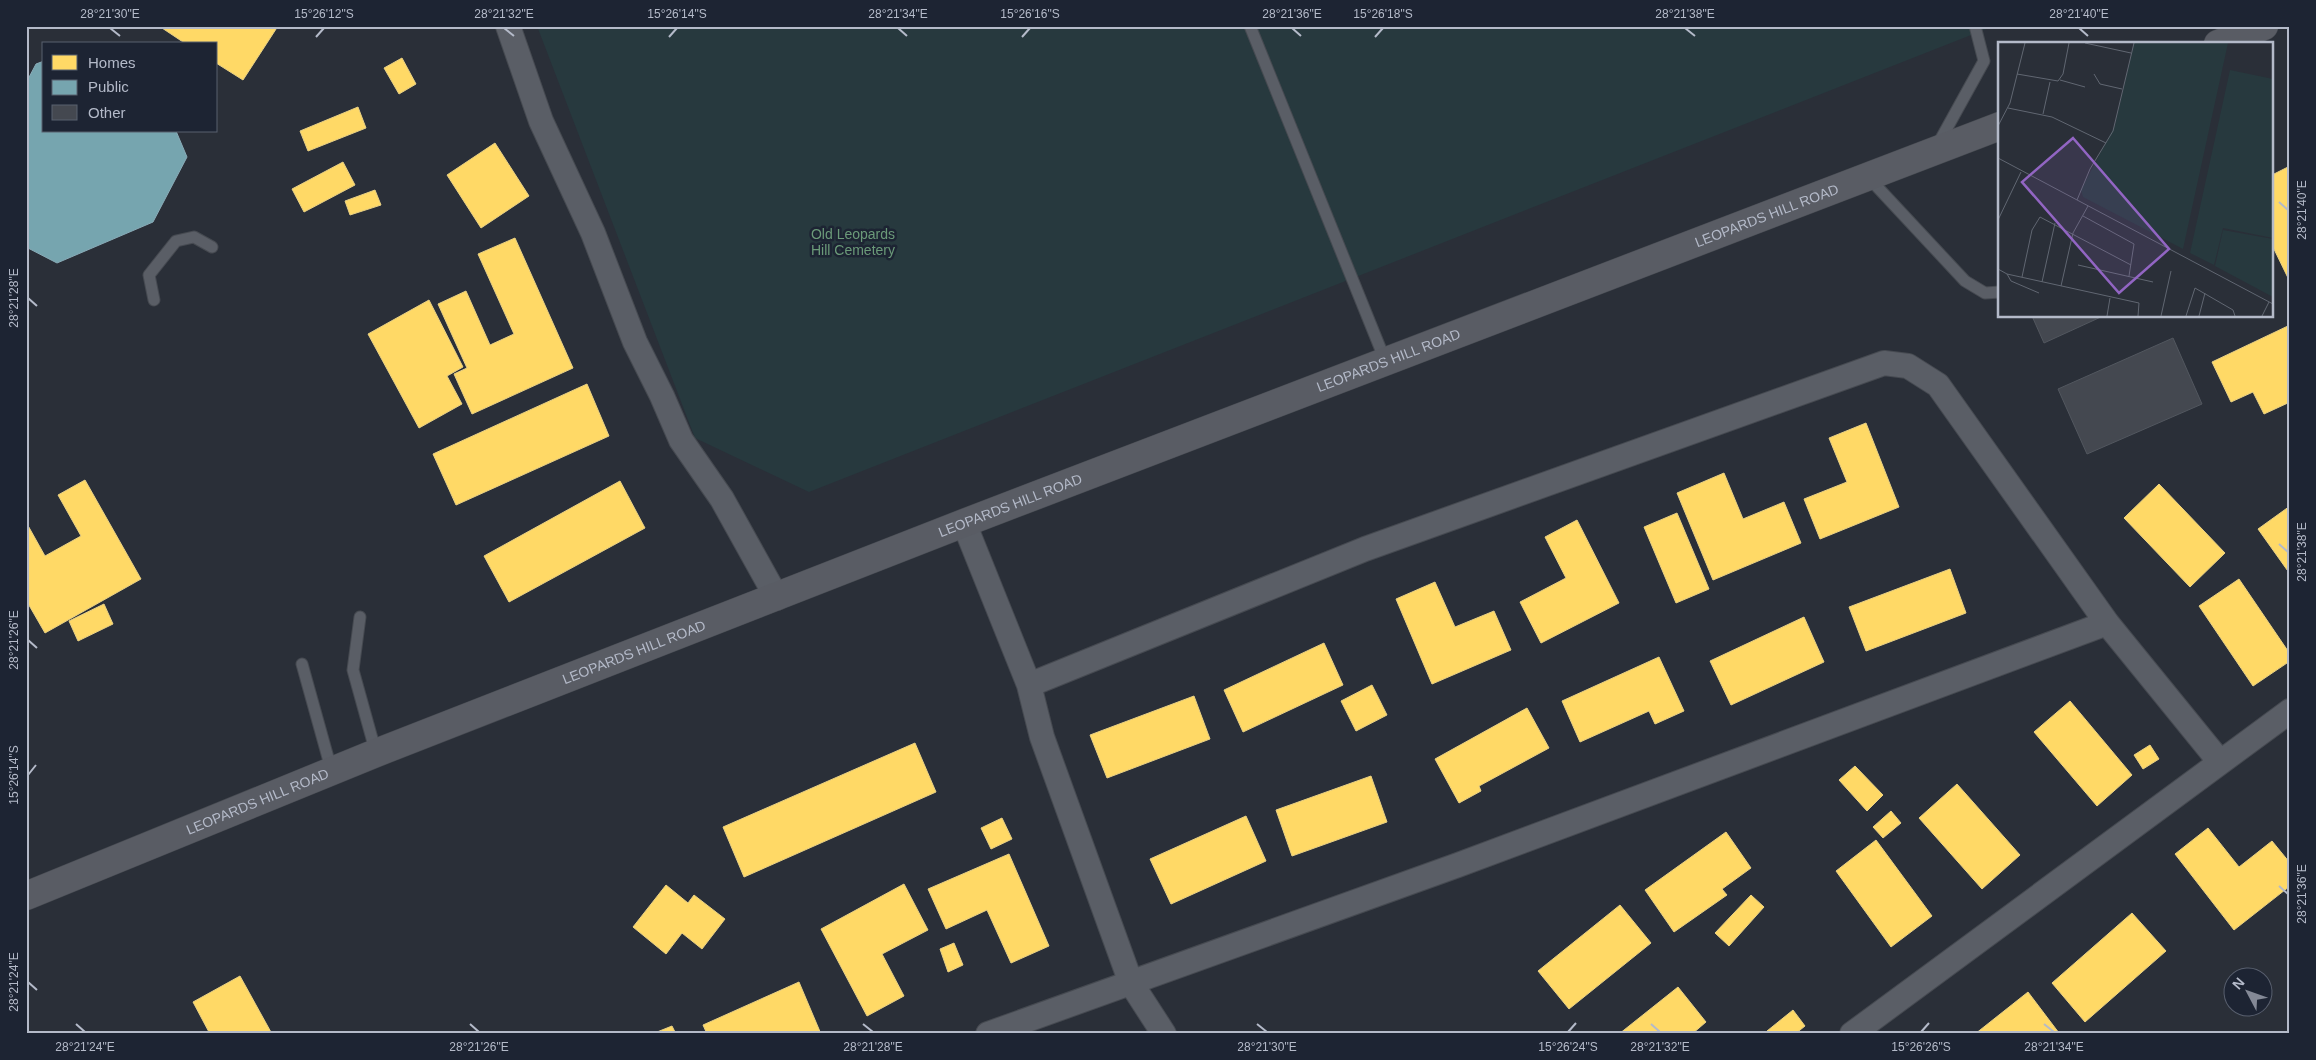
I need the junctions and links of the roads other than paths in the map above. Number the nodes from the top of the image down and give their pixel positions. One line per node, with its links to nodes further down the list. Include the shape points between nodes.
1 (508, 26): 14 (street, via 541,122 594,233 635,342 681,440 722,499)
2 (1250, 26): 12 (lane)
3 (1975, 26): 7 (lane, via 1984,61)
4 (2264, 26): 5 (main road)
5 (2223, 42)
6 (1998, 127): 7 (main road, LEOPARDS HILL ROAD)
7 (1934, 151): 8 (main road, LEOPARDS HILL ROAD)
8 (1866, 176): 10 (lane, via 1965,281 1985,293); 12 (main road, LEOPARDS HILL ROAD)
9 (212, 247): 11 (lane, via 194,237 176,241 148,275)
10 (1998, 292)
11 (154, 300)
12 (1385, 360): 13 (main road, LEOPARDS HILL ROAD)
13 (964, 522): 14 (main road, LEOPARDS HILL ROAD); 18 (street)
14 (777, 598): 20 (main road, LEOPARDS HILL ROAD)
15 (360, 617): 20 (lane, via 353,670)
16 (2108, 624): 18 (street, via 1938,385 1908,366 1884,363 1365,549); 21 (street); 24 (street)
17 (302, 664): 22 (lane)
18 (1029, 685): 24 (street, via 1042,737)
19 (2290, 711): 21 (street)
20 (376, 754): 22 (main road, LEOPARDS HILL ROAD)
21 (2220, 762): 27 (street)
22 (332, 772): 23 (main road, LEOPARDS HILL ROAD)
23 (26, 896)
24 (1131, 983): 25 (street); 26 (street)
25 (988, 1034)
26 (1164, 1034)
27 (1852, 1034)

